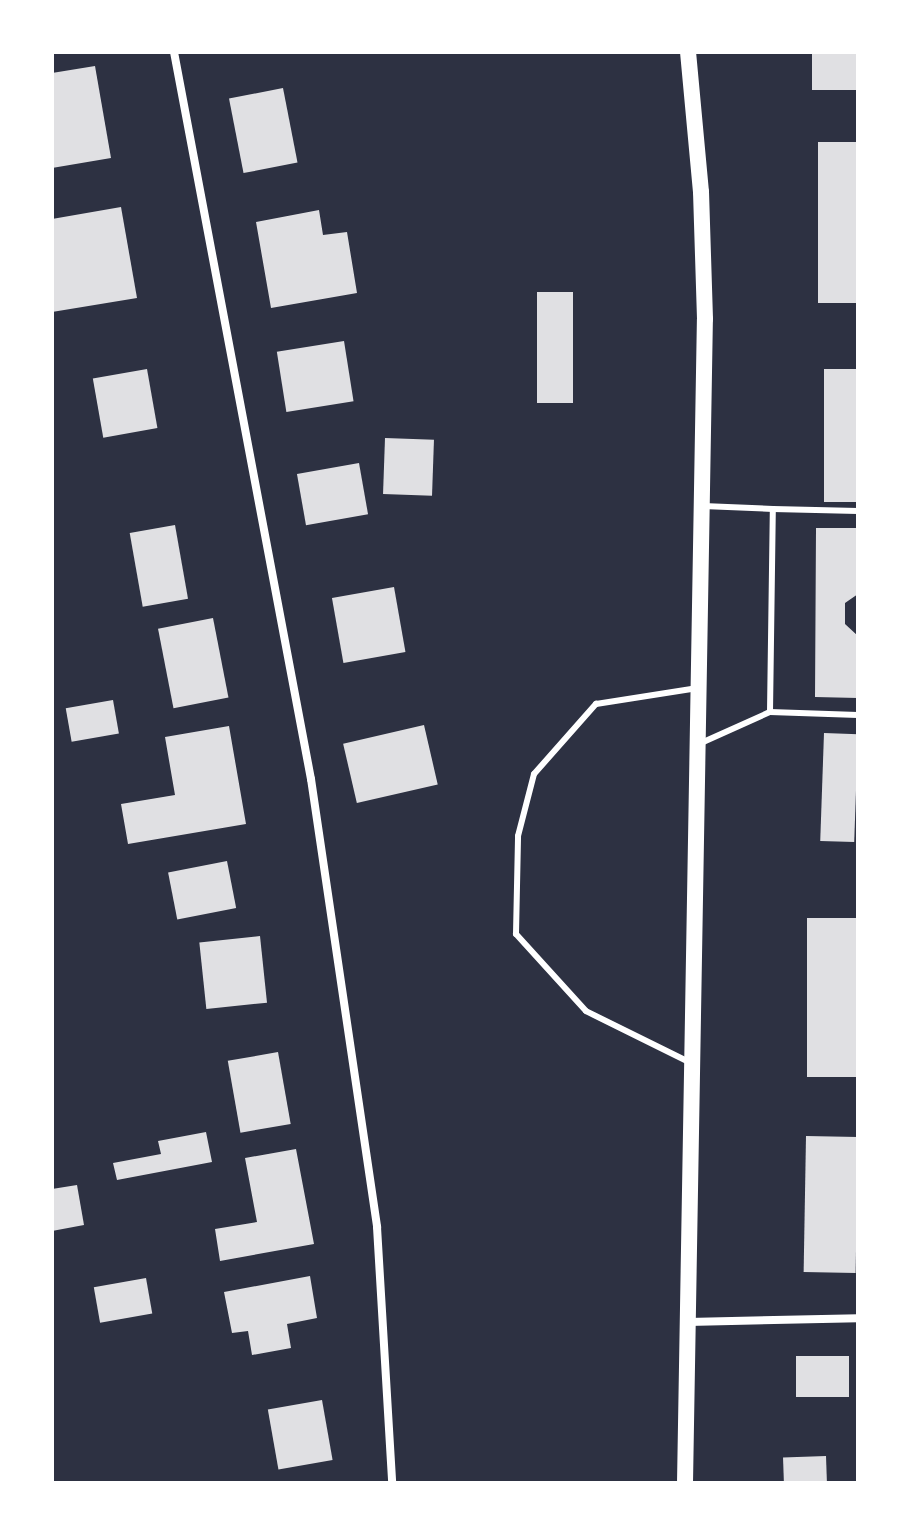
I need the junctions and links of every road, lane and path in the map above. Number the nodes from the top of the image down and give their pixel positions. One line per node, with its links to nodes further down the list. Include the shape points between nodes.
1 (174, 52): 13 (street, via 311,779 377,1227)
2 (688, 52): 3 (main road, via 704,238)
3 (702, 506): 4 (lane); 6 (main road)
4 (773, 509): 5 (lane); 7 (lane)
5 (858, 511)
6 (698, 688): 9 (main road); 10 (lane, via 596,704 534,774 518,836 516,920 516,934 586,1011)
7 (770, 712): 8 (lane); 9 (lane)
8 (858, 715)
9 (698, 745): 10 (main road)
10 (692, 1063): 12 (main road)
11 (858, 1318): 12 (street)
12 (688, 1322): 14 (main road)
13 (392, 1483)
14 (685, 1483)

